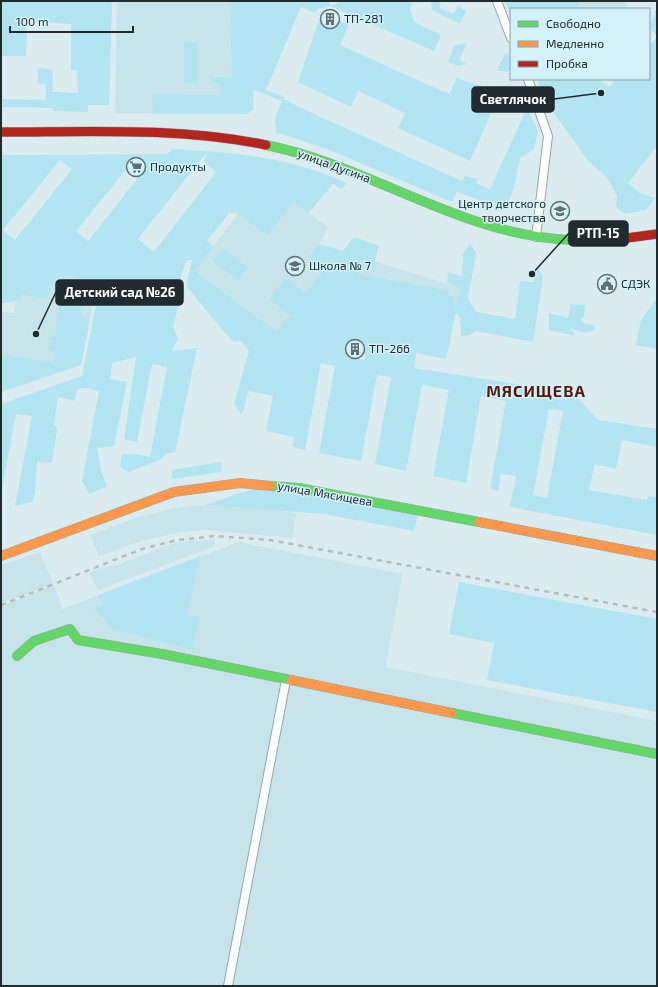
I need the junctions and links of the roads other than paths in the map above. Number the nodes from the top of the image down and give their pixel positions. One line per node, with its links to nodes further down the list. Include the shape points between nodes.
1 (498, 1): 2 (street)
2 (510, 35)
3 (528, 80): 6 (street, via 548,136)
4 (1, 132): 6 (main road, улица Дугина, via 146,133 237,138 322,159 477,222)
5 (657, 234): 6 (main road, улица Дугина, via 593,241)
6 (536, 237)
7 (1, 556): 8 (main road, улица Мясищева, via 174,492 240,484 299,488)
8 (657, 556)
9 (17, 656): 10 (main road, via 40,638 70,629 78,640)
10 (286, 680): 11 (main road); 12 (street)
11 (657, 754)
12 (228, 986)

